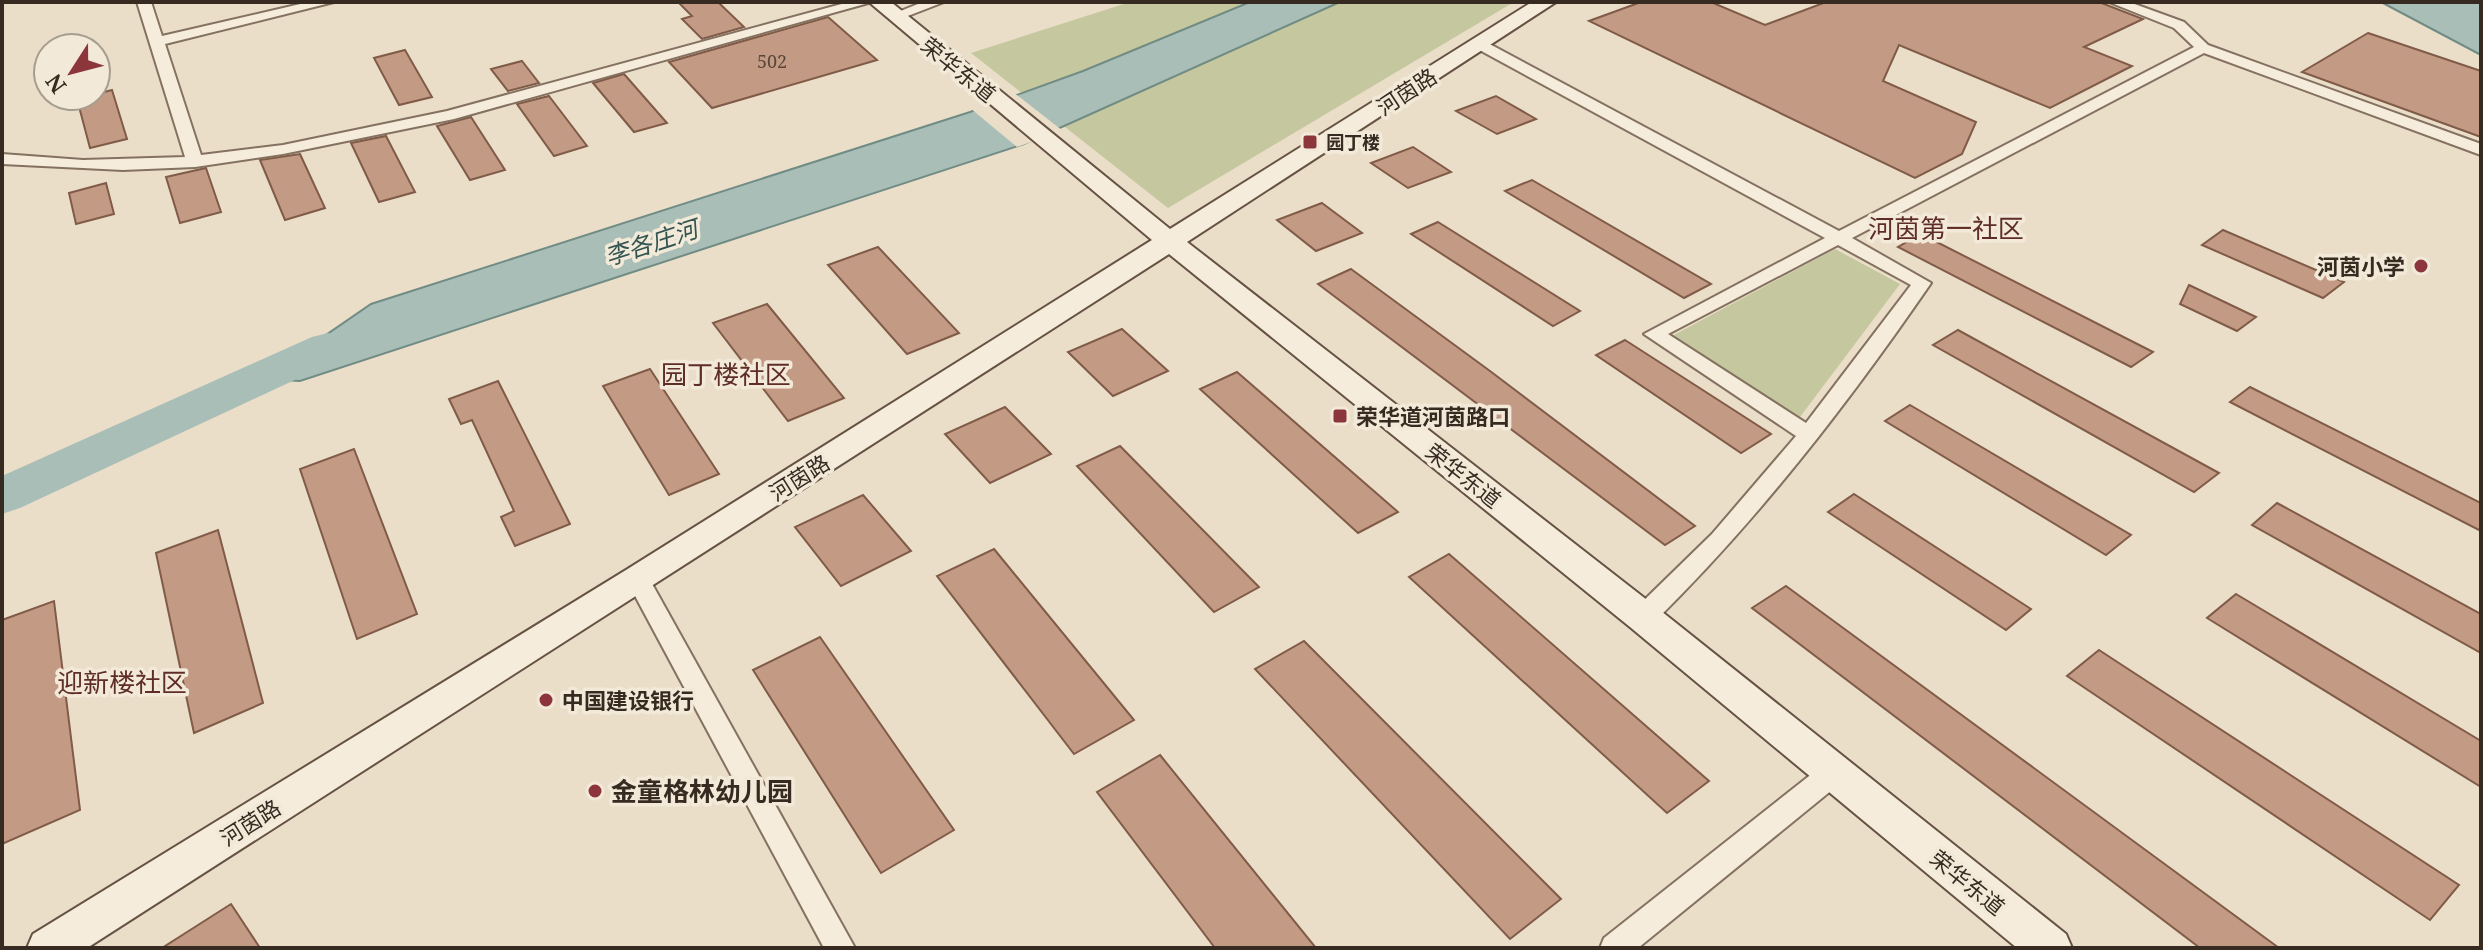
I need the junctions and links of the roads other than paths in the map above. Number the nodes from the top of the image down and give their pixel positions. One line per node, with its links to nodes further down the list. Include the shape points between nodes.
1 (144, 2): 8 (street)
2 (327, 2): 8 (street)
3 (865, 2): 13 (street, via 448,116)
4 (937, 2): 7 (street)
5 (1546, 2): 9 (street, 河茵路)
6 (2116, 2): 10 (street, via 2179,25)
7 (887, 9): 15 (street, 荣华东道)
8 (156, 42): 13 (street)
9 (1479, 44): 14 (street); 15 (street, 河茵路)
10 (2203, 48): 11 (street); 14 (street)
11 (2481, 150)
12 (2, 159): 13 (street, via 68,167)
13 (195, 162)
14 (1838, 238): 16 (street, via 1922,283); 16 (street, via 1654,334)
15 (1170, 242): 17 (street, 河茵路); 18 (street, 荣华东道)
16 (1810, 435): 18 (street, via 1696,569)
17 (638, 579): 20 (street, 河茵路); 21 (street)
18 (1643, 617): 19 (street, 荣华东道)
19 (1833, 773): 22 (street); 23 (street, 荣华东道)
20 (49, 948)
21 (840, 948)
22 (1615, 948)
23 (2050, 948)

